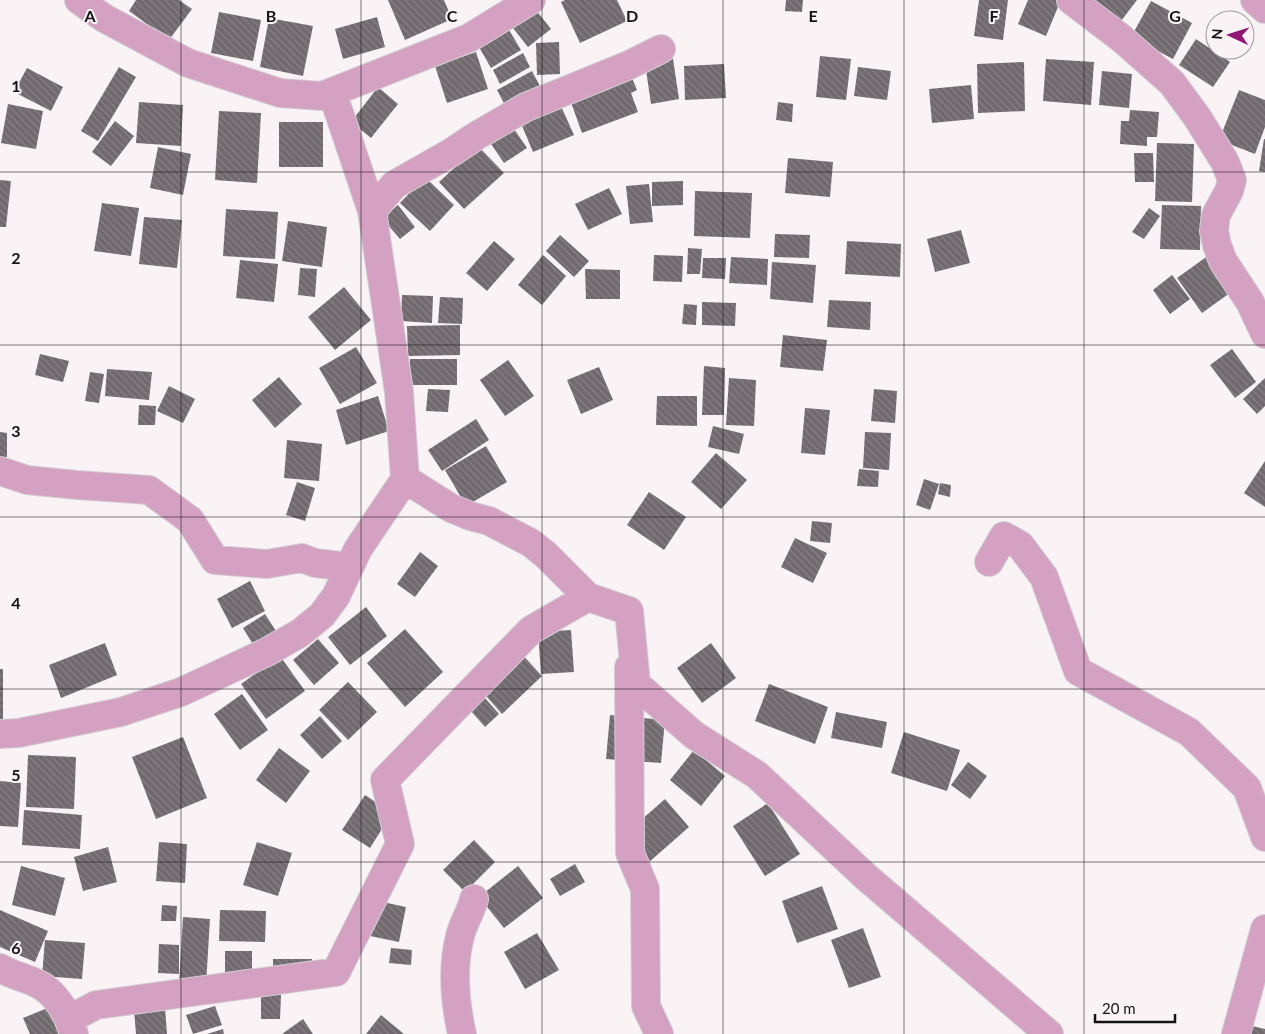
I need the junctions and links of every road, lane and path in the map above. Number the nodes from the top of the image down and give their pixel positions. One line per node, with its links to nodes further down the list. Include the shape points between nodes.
1 (79, 0): 7 (street, via 104,18 188,63 280,93 322,96)
2 (531, 0): 7 (street, via 469,38)
3 (1071, 0): 9 (street, via 1172,83 1198,117 1225,162 1232,180 1230,191 1216,215 1214,231 1217,246)
4 (1255, 0): 5 (street)
5 (1265, 8)
6 (661, 49): 8 (street, via 526,107 394,185)
7 (332, 92): 8 (street)
8 (372, 211): 11 (street, via 399,392)
9 (1265, 334)
10 (0, 471): 13 (street, via 27,480 149,490 190,520 215,560 267,564 302,558)
11 (405, 479): 13 (street, via 370,529); 14 (street, via 451,508 490,521 531,543)
12 (989, 562): 17 (street, via 1004,536 1020,546 1044,577 1078,671 1190,732 1247,788)
13 (349, 568): 16 (street, via 336,596 322,615 300,633 236,668 181,692 121,712)
14 (588, 597): 15 (street); 21 (street, via 531,630 384,780 400,844 336,972 96,1005)
15 (628, 610): 23 (street, via 630,853 644,889 646,1006); 24 (street, via 636,684 694,735 757,775 865,876)
16 (0, 734)
17 (1265, 837)
18 (474, 899): 22 (street, via 460,934 455,962)
19 (1265, 928): 25 (street)
20 (0, 968): 21 (street, via 38,984 60,1004)
21 (72, 1027)
22 (462, 1034)
23 (659, 1034)
24 (1049, 1034)
25 (1236, 1034)

